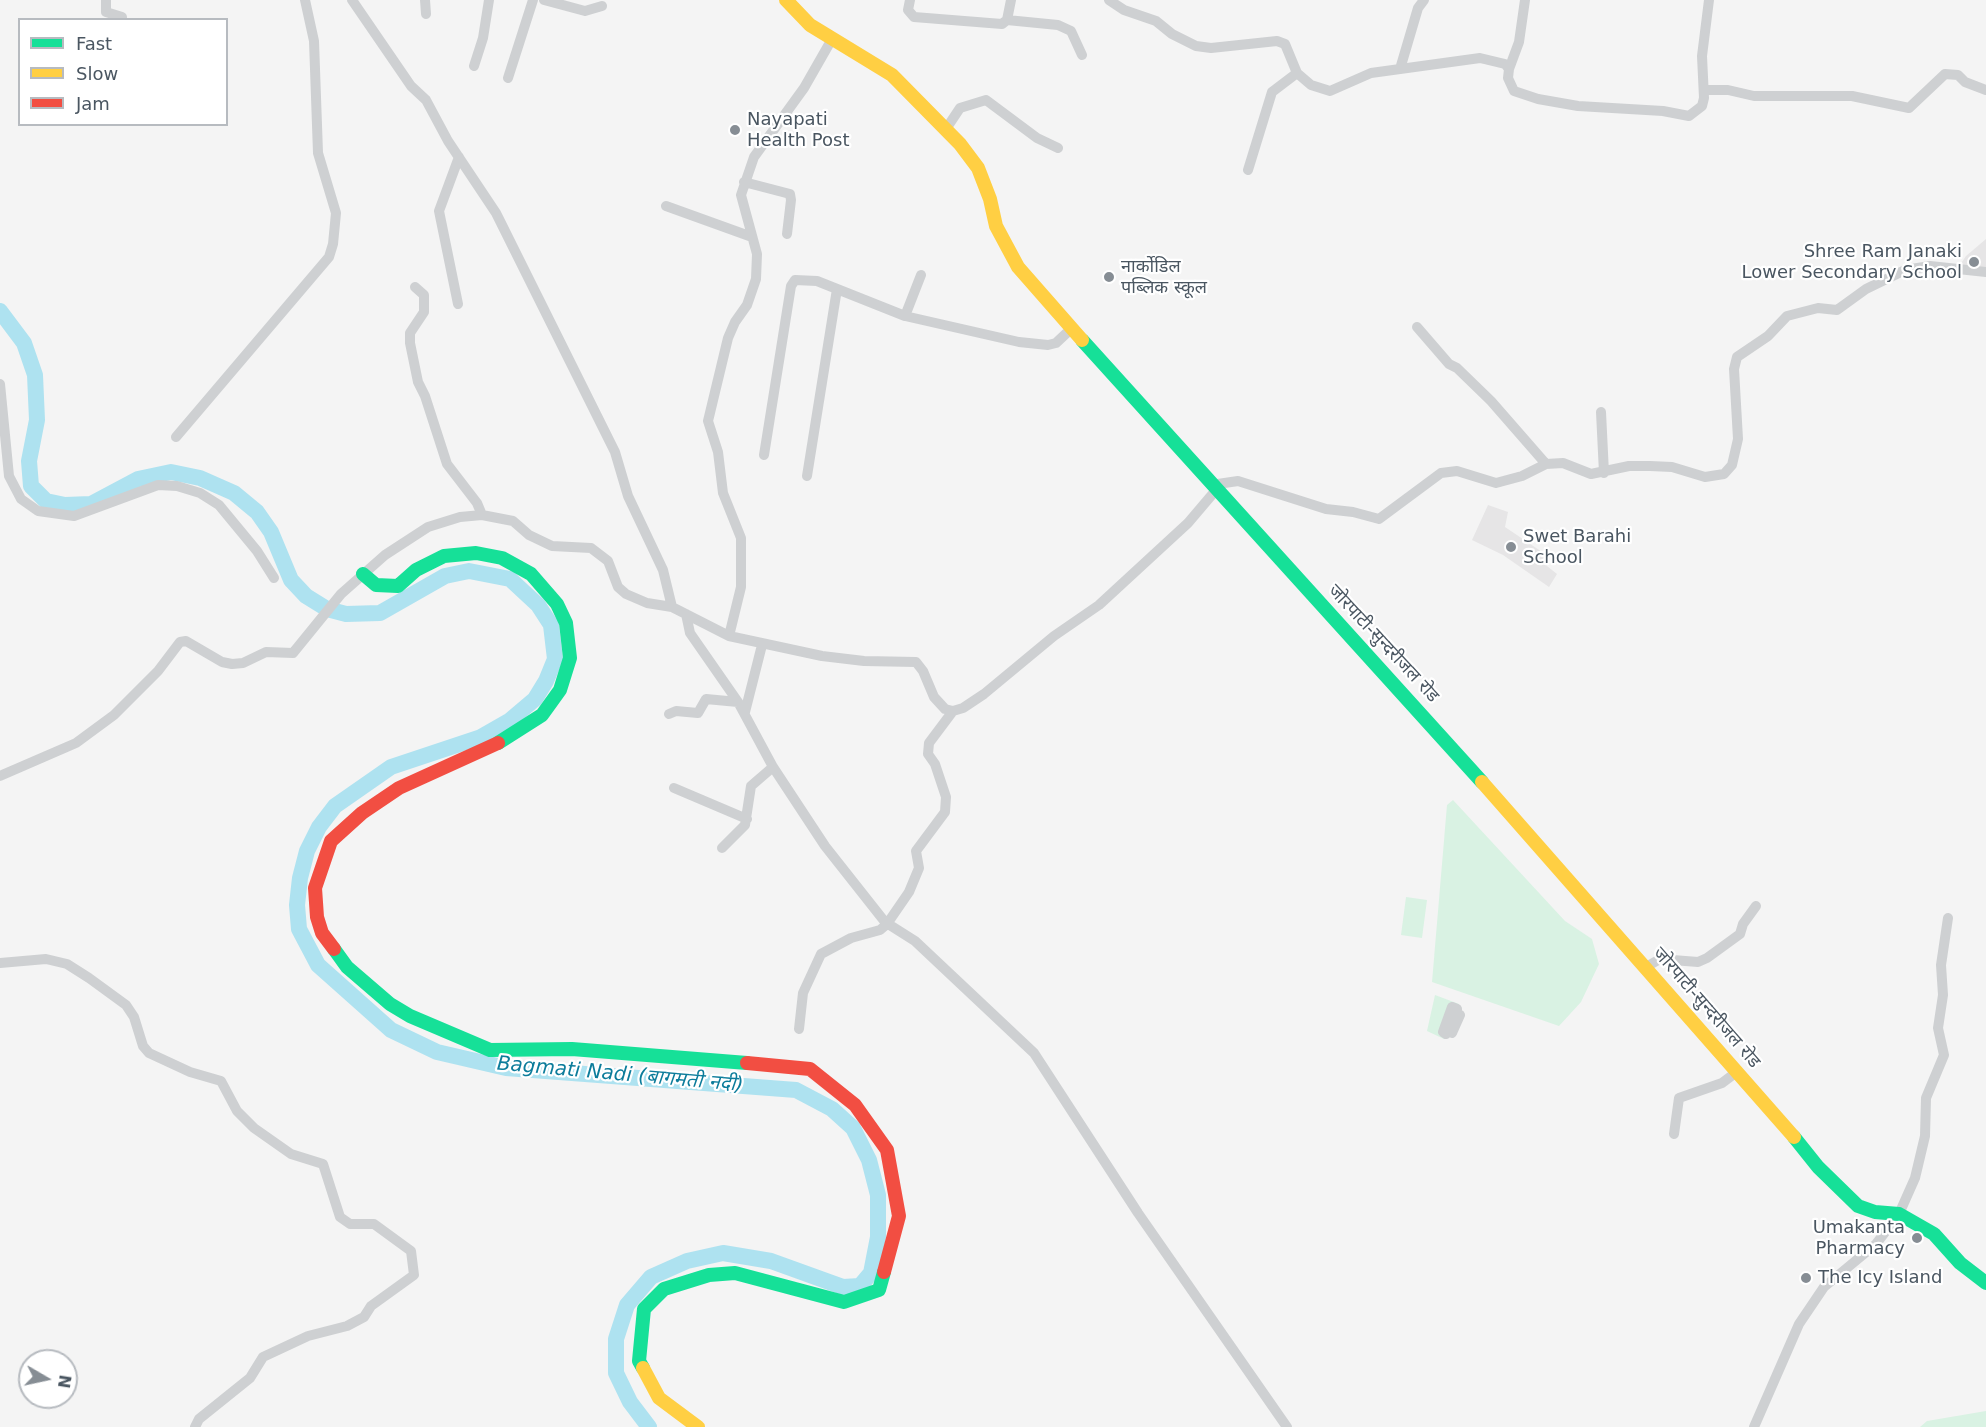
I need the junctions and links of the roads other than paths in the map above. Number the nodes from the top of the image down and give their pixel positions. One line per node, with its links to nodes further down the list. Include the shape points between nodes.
1 (106, 0): 18 (street, via 106,12)
2 (305, 0): 47 (street, via 314,41 318,153 336,213 333,244 328,257)
3 (352, 0): 31 (street, via 411,86 426,100)
4 (425, 0): 17 (street)
5 (489, 0): 22 (street)
6 (533, 0): 26 (street)
7 (544, 0): 15 (street)
8 (786, 0): 20 (street, जोरपाटी-सुन्दरीजल रोड, via 810,26)
9 (910, 0): 19 (street, via 908,10 914,17 1002,24)
10 (1011, 0): 19 (street)
11 (1109, 0): 25 (street, via 1124,10 1156,21 1196,46 1277,41 1285,44)
12 (1424, 0): 23 (street, via 1418,8)
13 (1525, 0): 24 (street, via 1519,42)
14 (1709, 0): 27 (street, via 1702,56)
15 (575, 4): 16 (street, via 585,10)
16 (602, 6)
17 (426, 15)
18 (122, 17)
19 (1007, 20): 21 (street, via 1058,25 1071,31)
20 (832, 39): 29 (street, जोरपाटी-सुन्दरीजल रोड, via 892,75); 33 (street, via 804,88 754,157)
21 (1082, 55)
22 (474, 66)
23 (1400, 69): 24 (street, via 1480,58 1505,64); 25 (street, via 1364,76 1330,91 1311,85)
24 (1509, 69): 27 (street, via 1514,91 1578,106 1689,116 1702,106)
25 (1297, 73): 32 (street, via 1272,92)
26 (508, 78)
27 (1705, 90): 28 (street, via 1754,96 1852,96 1909,108 1945,74 1958,75)
28 (1986, 90)
29 (946, 129): 30 (street, via 960,108 986,100 1037,138); 44 (street, जोरपाटी-सुन्दरीजल रोड, via 978,168 996,226 1018,267)
30 (1058, 148)
31 (459, 157): 41 (street, via 439,211); 57 (street, via 496,213 615,452 628,496 663,570)
32 (1248, 170)
33 (744, 182): 35 (street, via 790,194); 36 (street, via 741,205)
34 (666, 206): 36 (street)
35 (787, 234)
36 (752, 237): 59 (street, via 757,254 756,279 747,305 728,338 708,421 718,452 723,493 741,538 741,587)
37 (1986, 272): 51 (street, via 1930,266 1905,270 1866,289 1837,310 1818,308 1787,316 1768,336 1737,357 1734,369 1738,439 1732,465 1724,474 1705,477 1672,467 1650,466 1629,466)
38 (921, 275): 42 (street)
39 (415, 287): 54 (street, via 424,295 423,312 410,333 418,382 447,464)
40 (837, 289): 42 (street); 49 (street, via 809,279 792,282); 52 (street)
41 (458, 304)
42 (905, 316): 44 (street, via 1048,345)
43 (1417, 327): 50 (street, via 1449,364 1491,401)
44 (1072, 328): 53 (street, जोरपाटी-सुन्दरीजल रोड)
45 (1, 392): 48 (street)
46 (1601, 412): 51 (street)
47 (176, 436)
48 (4, 447): 56 (street, via 9,476 21,499 38,511 74,516 158,484 200,493 231,518)
49 (764, 455)
50 (1546, 464): 51 (street, via 1563,463 1591,474); 53 (street, via 1505,483 1457,471 1442,473 1379,519 1326,509 1238,481)
51 (1604, 473)
52 (807, 476)
53 (1214, 487): 62 (street, via 1188,523 1098,605 984,694); 74 (street, जोरपाटी-सुन्दरीजल रोड, via 1419,710)
54 (482, 514): 55 (street, via 428,527); 57 (street, via 513,521 529,535 552,546 591,548 608,561 618,586 626,594 647,603)
55 (363, 574): 66 (street, via 340,594 293,653 266,651 232,664 186,641 180,642 158,671 114,715 76,743); 81 (street, via 376,585 392,587 444,556 477,553 502,558 531,574 557,604 566,623 570,658 560,690 542,715 509,738 399,789 362,813 331,841 315,888 317,917 322,933 347,967 410,1016 490,1050 672,1054 810,1070 855,1105 887,1150 898,1216 879,1290 844,1302 735,1273 709,1275 664,1289 644,1309 639,1361 659,1398)
56 (274, 578)
57 (672, 606): 58 (street)
58 (686, 614): 59 (street); 61 (street, via 690,633)
59 (729, 636): 60 (street)
60 (762, 645): 62 (street, via 864,661 916,662 934,697 945,709); 63 (street)
61 (738, 702): 63 (street); 64 (street, via 706,699 698,713)
62 (953, 711): 72 (street, via 929,743 928,754 936,764 946,797 945,812 916,851 919,867 909,892)
63 (745, 712): 65 (street)
64 (669, 714)
65 (773, 767): 68 (street, via 751,786); 72 (street, via 825,846)
66 (0, 776)
67 (674, 788): 68 (street)
68 (747, 819): 69 (street)
69 (722, 848)
70 (1756, 906): 74 (street, via 1740,934 1707,958 1698,962 1660,959)
71 (1948, 918): 78 (street, via 1942,947 1943,995 1938,1028 1944,1054 1926,1098 1921,1158)
72 (888, 924): 75 (street, via 821,954 803,993); 82 (street, via 915,941 1034,1053 1138,1213)
73 (0, 963): 80 (street, via 46,959 67,964 89,978 126,1005 149,1053 221,1081 237,1111 254,1128 291,1154 323,1164 340,1217 350,1224 375,1224 411,1251 414,1275 371,1306 364,1317 263,1357 250,1378 199,1419)
74 (1646, 967): 76 (street, जोरपाटी-सुन्दरीजल रोड)
75 (799, 1029)
76 (1738, 1071): 77 (street, via 1722,1083 1679,1098); 78 (street, जोरपाटी-सुन्दरीजल रोड, via 1847,1197 1865,1209)
77 (1674, 1134)
78 (1899, 1214): 79 (street, जोरपाटी-सुन्दरीजल रोड, via 1934,1234 1960,1263); 83 (street, via 1876,1244 1824,1287 1799,1324)
79 (1986, 1283)
80 (195, 1427)
81 (698, 1427)
82 (1287, 1427)
83 (1754, 1427)

